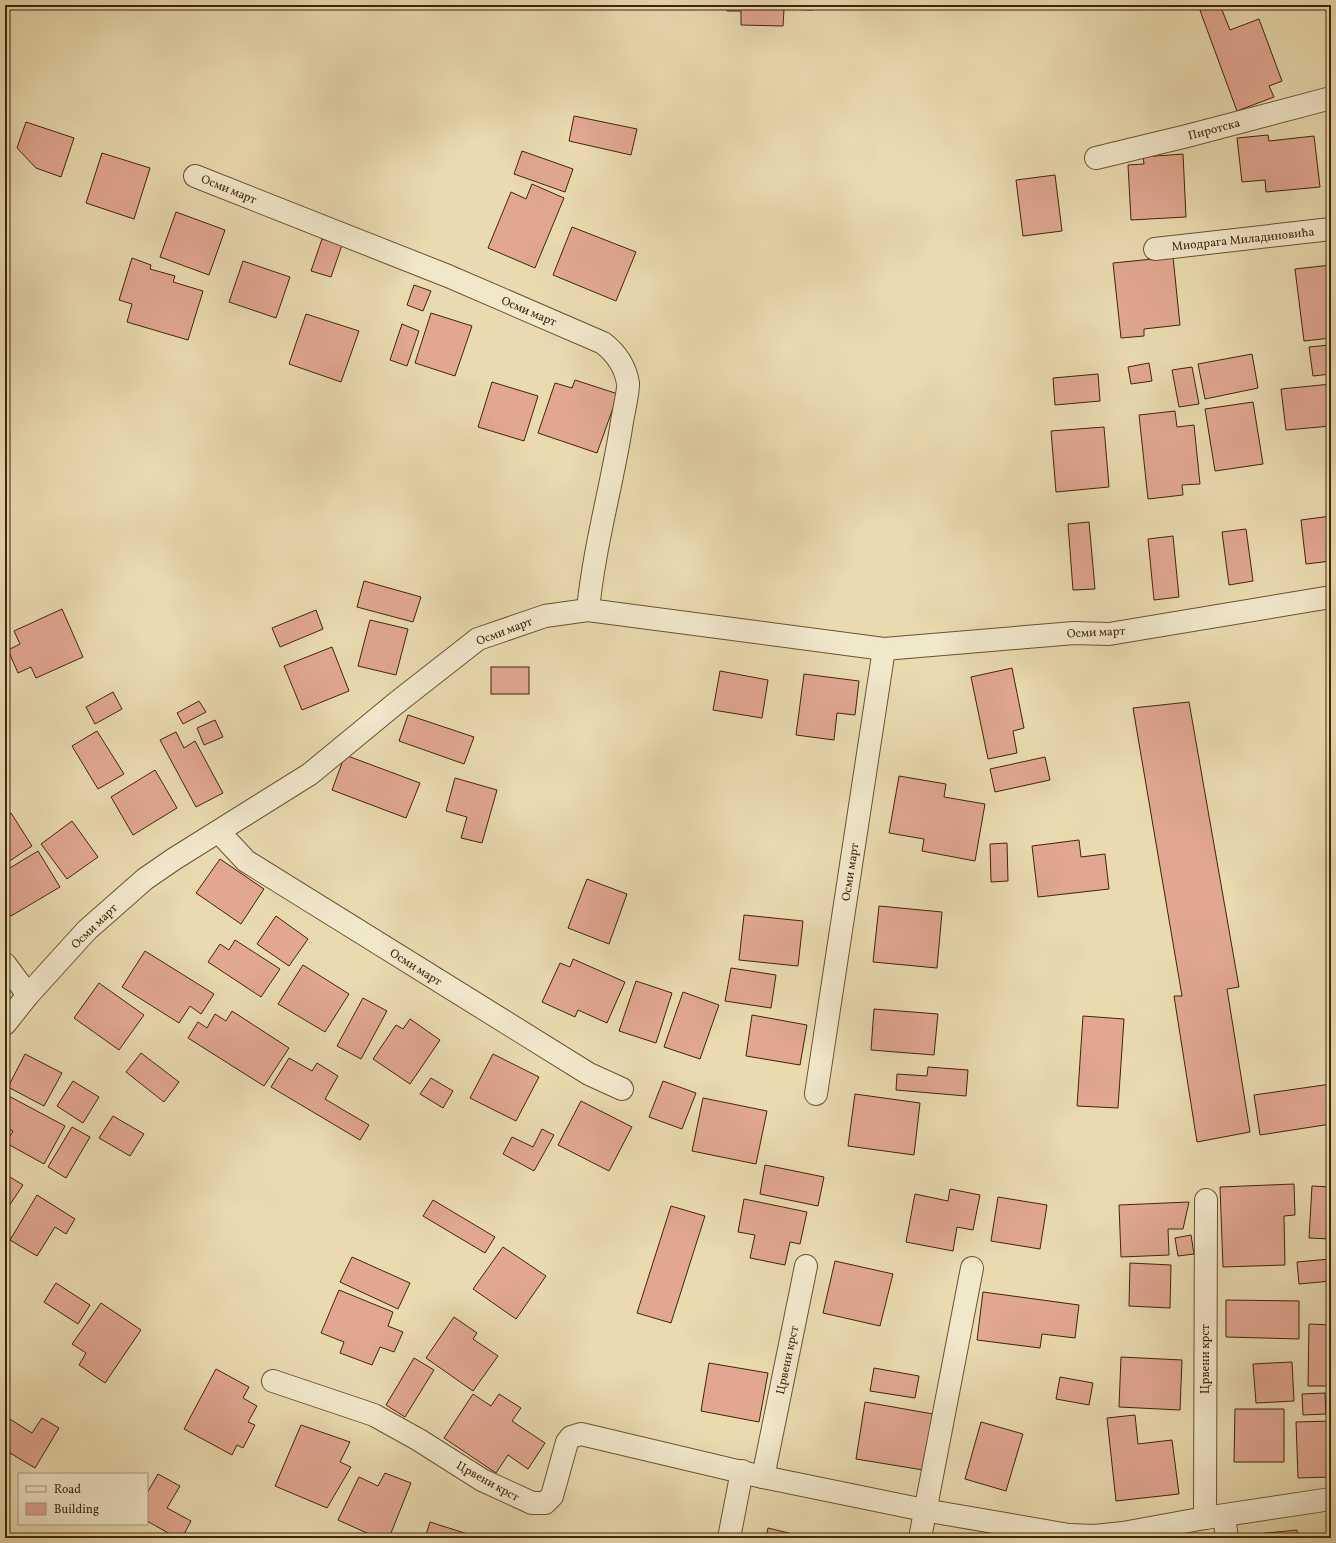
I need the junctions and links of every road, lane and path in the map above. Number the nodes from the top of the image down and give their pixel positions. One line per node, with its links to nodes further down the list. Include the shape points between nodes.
1 (1331, 98): 2 (street, Пиротска)
2 (1096, 158)
3 (196, 176): 7 (street, Осми март, via 448,276 602,343 614,351 628,383 614,469 591,579)
4 (1331, 229): 5 (street, Миодрага Миладиновића)
5 (1155, 249)
6 (1331, 597): 8 (street, Осми март, via 1110,634 1074,633)
7 (588, 610): 8 (street, Осми март); 9 (street, Осми март, via 545,616 478,638 310,774)
8 (884, 650): 14 (street, Осми март)
9 (219, 832): 11 (street, Осми март, via 145,879 87,930); 13 (street, Осми март, via 246,861 589,1074)
10 (5, 964): 11 (street)
11 (28, 995): 12 (street, Осми март)
12 (5, 1024)
13 (622, 1090)
14 (816, 1094)
15 (1206, 1200): 23 (street, Црвени крст)
16 (806, 1266): 20 (street, Црвени крст)
17 (972, 1268): 22 (street)
18 (273, 1381): 19 (street, Црвени крст, via 374,1415 482,1480 532,1503 545,1503 552,1496 565,1446 571,1437 581,1434)
19 (742, 1471): 20 (street, Црвени крст); 24 (street)
20 (763, 1477): 22 (street, Црвени крст)
21 (1331, 1499): 23 (street, Црвени крст)
22 (924, 1510): 23 (street, Црвени крст, via 1069,1535 1095,1536); 25 (street)
23 (1215, 1517): 26 (street, Црвени крст)
24 (729, 1538)
25 (920, 1538)
26 (1227, 1538)

